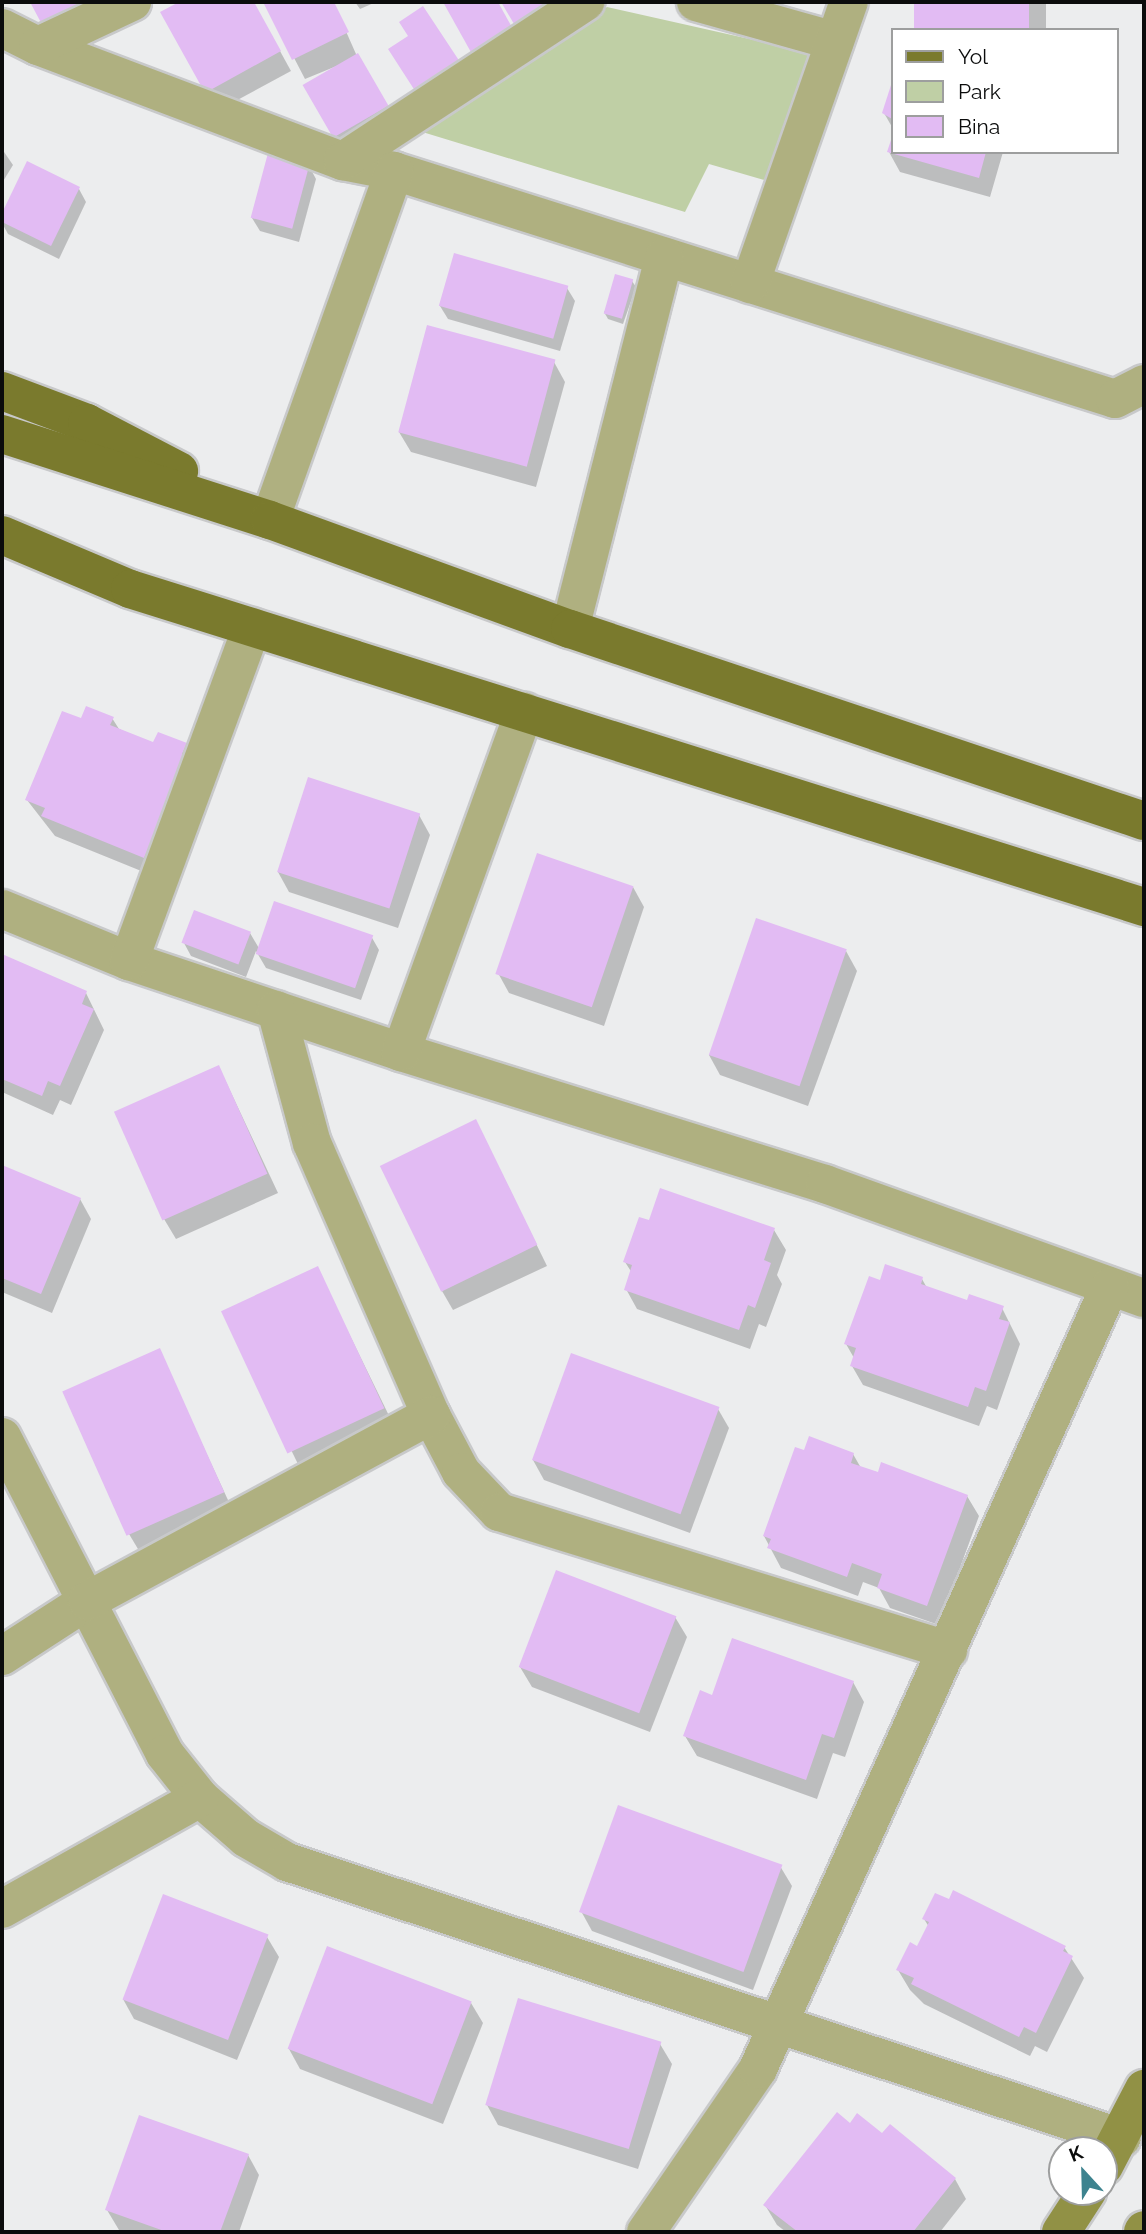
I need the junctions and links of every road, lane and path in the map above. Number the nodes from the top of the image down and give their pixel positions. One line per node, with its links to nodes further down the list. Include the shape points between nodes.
1 (132, 2): 7 (street)
2 (585, 2): 8 (street)
3 (696, 2): 6 (street)
4 (849, 2): 6 (street)
5 (2, 28): 7 (street)
6 (835, 41): 11 (street)
7 (38, 46): 8 (street)
8 (343, 161): 9 (street)
9 (394, 172): 10 (street); 15 (street)
10 (664, 257): 11 (street); 18 (street)
11 (750, 284): 12 (street, via 1115,399)
12 (1144, 384)
13 (2, 391): 15 (main road, via 87,423)
14 (2, 434): 15 (main road)
15 (270, 520): 18 (main road)
16 (2, 535): 17 (main road, via 130,589)
17 (252, 627): 19 (main road); 25 (street)
18 (570, 629): 21 (main road)
19 (524, 712): 23 (main road); 27 (street)
20 (1144, 799): 21 (main road)
21 (1092, 803): 22 (main road)
22 (1144, 821)
23 (1144, 907)
24 (2, 909): 25 (street)
25 (129, 961): 26 (street)
26 (276, 1010): 27 (street); 29 (street, via 312,1143)
27 (401, 1052): 28 (street, via 825,1184)
28 (1127, 1292): 32 (street)
29 (431, 1415): 31 (street); 32 (street, via 461,1472 499,1512)
30 (2, 1437): 31 (street)
31 (87, 1601): 33 (street); 34 (street, via 165,1754)
32 (948, 1650): 36 (street)
33 (2, 1656)
34 (200, 1798): 35 (street); 36 (street, via 246,1838 287,1862)
35 (2, 1909)
36 (779, 2025): 38 (street); 41 (street, via 758,2069)
37 (1144, 2089): 39 (main road)
38 (1071, 2136)
39 (1118, 2142)
40 (1078, 2206): 42 (main road)
41 (646, 2232)
42 (1061, 2232)

